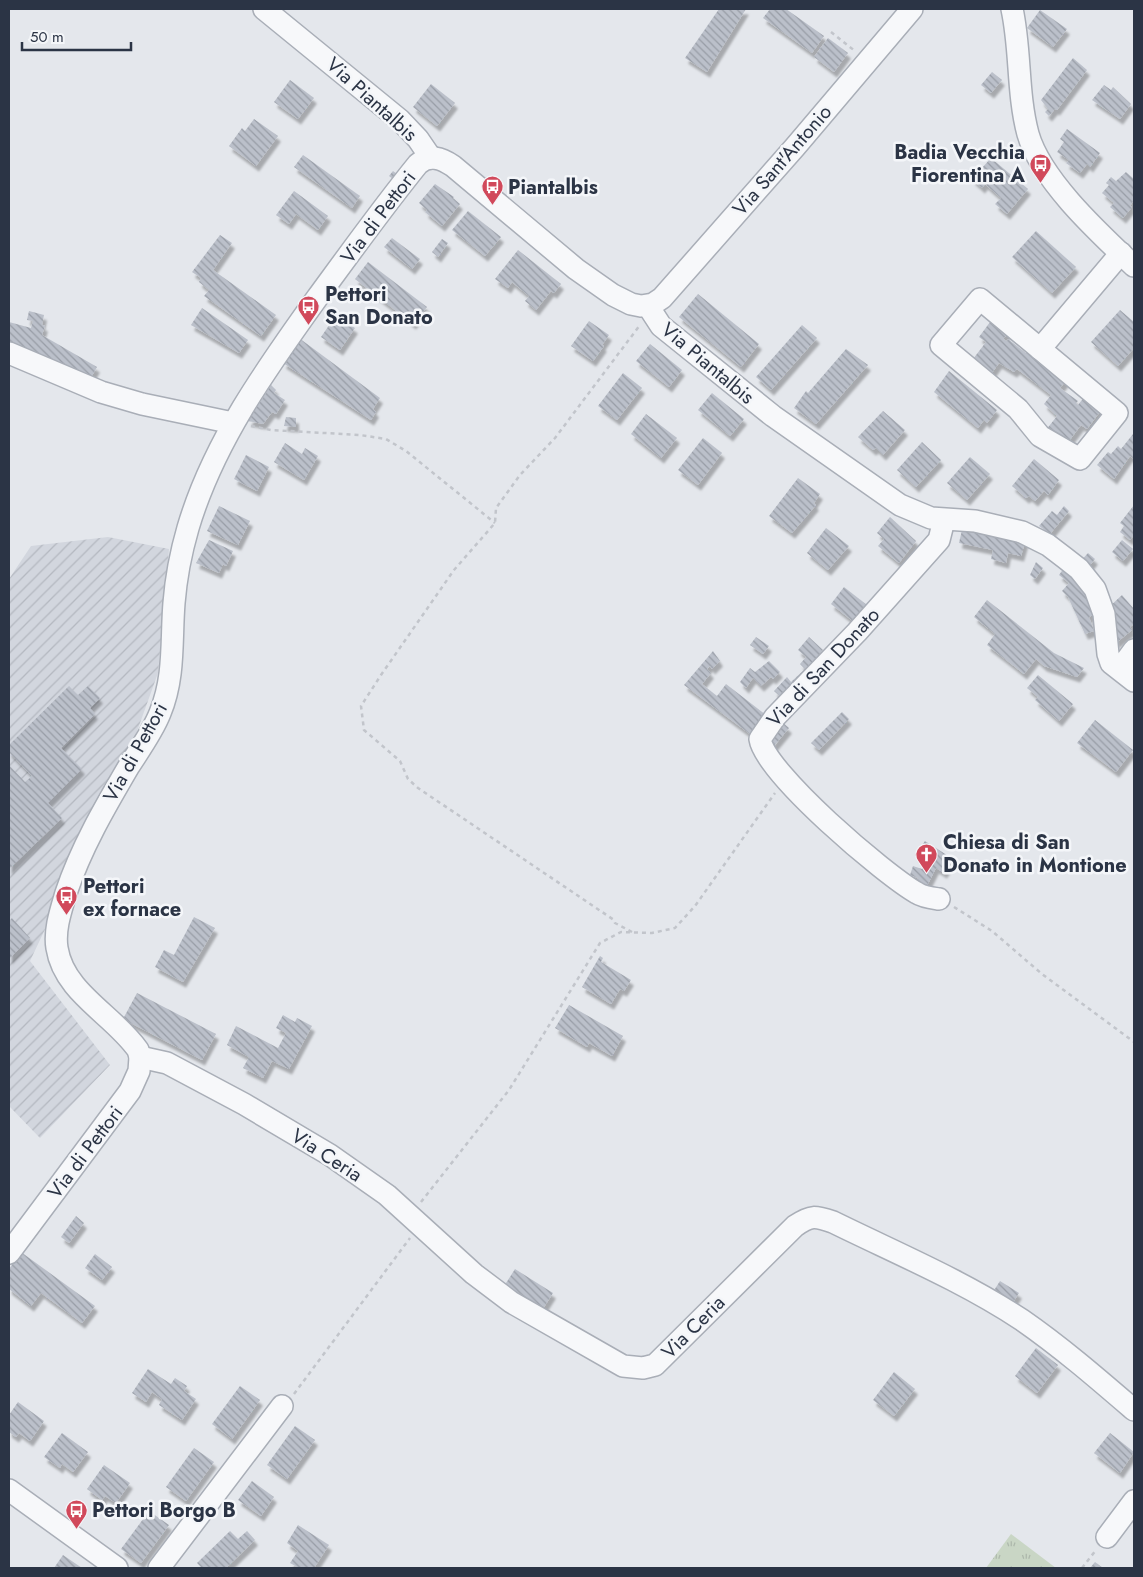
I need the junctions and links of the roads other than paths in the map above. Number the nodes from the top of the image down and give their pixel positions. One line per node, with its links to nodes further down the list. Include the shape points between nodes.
1 (264, 9): 4 (street, Via Piantalbis, via 400,120)
2 (912, 9): 6 (street, Via Sant'Antonio, via 662,298)
3 (1012, 9): 5 (street, via 1021,96 1031,142 1056,185)
4 (431, 158): 6 (street, Via Piantalbis, via 453,166 605,290 631,304); 9 (street, Via di Pettori, via 418,164 347,256)
5 (1127, 260): 7 (street)
6 (648, 306): 10 (street, Via Piantalbis, via 661,326 802,438 900,505)
7 (1040, 349): 7 (street, via 980,299 942,345 1018,409 1040,436 1080,459 1117,413)
8 (9, 353): 9 (street, via 101,392)
9 (233, 423): 14 (street, Via di Pettori, via 196,504 184,544 174,600 168,692 159,716 88,840 72,876 57,928 58,953 72,981 132,1042)
10 (944, 520): 12 (street, Via Piantalbis, via 975,521 1022,532 1065,558 1087,578 1098,594 1104,614 1108,654 1111,662); 13 (street, Via di San Donato, via 939,540 760,739 761,746 784,780 837,830 905,886 919,895)
11 (1134, 650): 12 (street, Via Piantalbis)
12 (1127, 675)
13 (939, 899)
14 (140, 1057): 15 (street, Via di Pettori, via 139,1071 130,1091); 17 (street, Via Ceria, via 167,1063 330,1155 387,1195 474,1274 511,1302 623,1366 643,1368 655,1365 795,1226 808,1217 818,1217 966,1288 1022,1320)
15 (9, 1253)
16 (282, 1406): 22 (street)
17 (1134, 1410)
18 (9, 1490): 21 (street)
19 (1134, 1501): 20 (street)
20 (1107, 1537)
21 (117, 1568)
22 (159, 1568)

